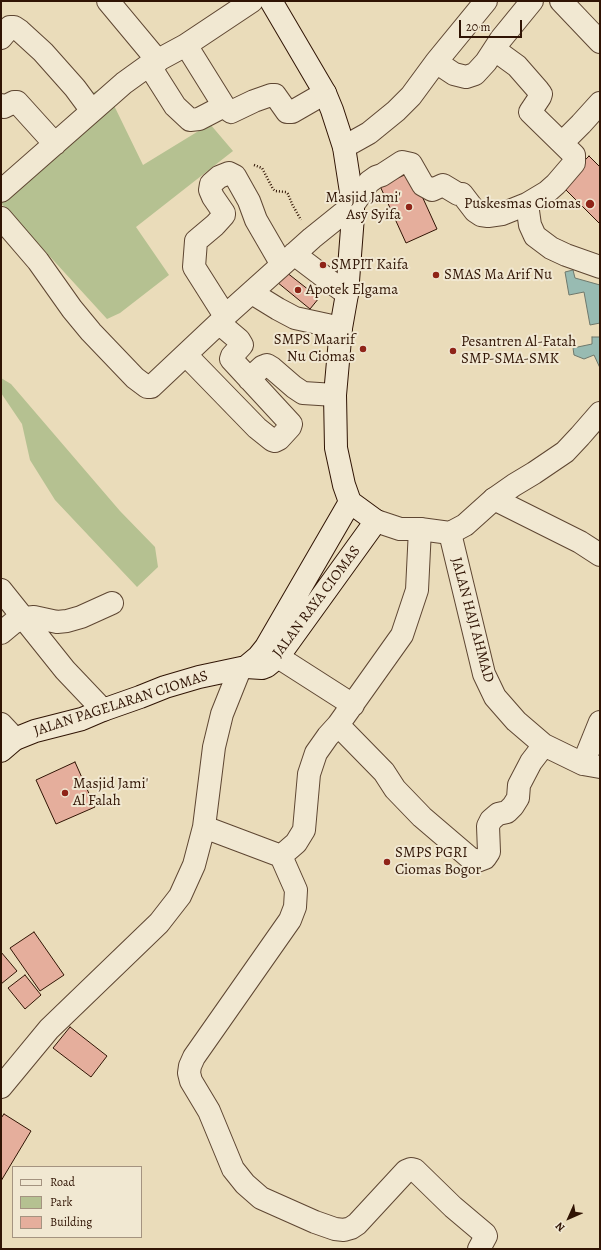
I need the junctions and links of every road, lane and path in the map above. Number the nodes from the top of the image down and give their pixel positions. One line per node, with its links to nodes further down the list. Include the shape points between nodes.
1 (108, 1): 12 (street)
2 (252, 1): 9 (street)
3 (271, 1): 13 (street)
4 (486, 1): 11 (street)
5 (532, 1): 10 (street)
6 (561, 1): 8 (street)
7 (1, 38): 17 (street, via 10,27 20,31 43,52)
8 (600, 42)
9 (186, 44): 12 (street); 16 (street)
10 (494, 50): 11 (street, via 476,74 466,77 454,74); 18 (street, via 517,66 538,90 540,97 530,112)
11 (436, 62): 20 (street, via 411,96 396,111 369,133)
12 (153, 63): 16 (street, via 176,106 190,120 199,119); 17 (street, via 124,83)
13 (325, 93): 16 (street, via 292,112 287,112 275,95 231,112); 20 (street)
14 (600, 103): 18 (street)
15 (1, 105): 19 (street, via 4,107 17,102)
16 (224, 106)
17 (92, 111): 19 (street)
18 (562, 143): 23 (street, via 574,155 574,163 547,192)
19 (55, 144): 22 (street)
20 (344, 146): 24 (street)
21 (235, 176): 26 (path, via 251,164 262,168 275,191 288,194); 27 (street, via 278,258); 31 (street, via 225,174 211,184 210,190 224,215 196,242 194,252 194,267)
22 (1, 191)
23 (527, 204): 24 (street, via 502,214 481,215 462,194 443,185 432,190 423,185 411,164 402,162 369,182); 28 (street, via 530,225 535,236 551,248)
24 (353, 205): 26 (street); 30 (street)
25 (1, 218): 33 (street, via 38,261 91,332 147,387 151,387)
26 (312, 238): 27 (street)
27 (289, 258): 29 (street); 30 (street)
28 (600, 267)
29 (252, 293): 31 (street); 32 (street, via 295,318)
30 (348, 294): 32 (street)
31 (222, 320): 33 (street); 34 (street, via 241,342 242,345 231,359)
32 (341, 328): 35 (street)
33 (186, 355): 34 (street, via 239,410 275,441 291,424)
34 (249, 379): 35 (street, via 267,365 303,393)
35 (335, 395): 38 (street, via 336,448)
36 (600, 413): 37 (street, via 565,452)
37 (494, 499): 41 (street, via 465,525); 42 (street, via 580,542)
38 (350, 502): 39 (street); 48 (street, JALAN RAYA CIOMAS, via 266,647)
39 (376, 521): 40 (street, via 400,529); 47 (street, JALAN RAYA CIOMAS)
40 (420, 529): 41 (street); 49 (street, via 417,590 402,635)
41 (450, 533): 54 (street, JALAN HAJI AHMAD, via 484,674 495,697 516,721)
42 (600, 555)
43 (1, 590): 45 (street)
44 (112, 603): 45 (street, via 67,621)
45 (24, 618): 46 (street); 50 (street, via 65,670)
46 (1, 633)
47 (278, 657): 48 (street, JALAN RAYA CIOMAS, via 262,668); 49 (street)
48 (243, 668): 50 (street, JALAN PAGELARAN CIOMAS, via 199,676); 56 (street, via 222,714 214,748)
49 (353, 705): 52 (street)
50 (103, 710): 53 (street, JALAN PAGELARAN CIOMAS, via 82,719)
51 (600, 722): 55 (street)
52 (338, 725): 54 (street, via 384,772 395,789 422,817 470,858 477,861 485,858 489,852 488,826 491,820 513,806 518,798 519,785 531,762); 57 (street, via 316,753 309,774 304,830 296,843)
53 (6, 738)
54 (544, 745): 55 (street, JALAN HAJI AHMAD)
55 (592, 765)
56 (204, 827): 57 (street); 58 (street, via 194,865 180,896 159,923 50,1029)
57 (281, 856): 59 (street, via 296,890 295,907 290,920 190,1066 191,1081 208,1111 234,1169 245,1184 261,1198 315,1222 344,1230 357,1224 406,1171 411,1169 485,1234)
58 (1, 1087)
59 (479, 1249)

